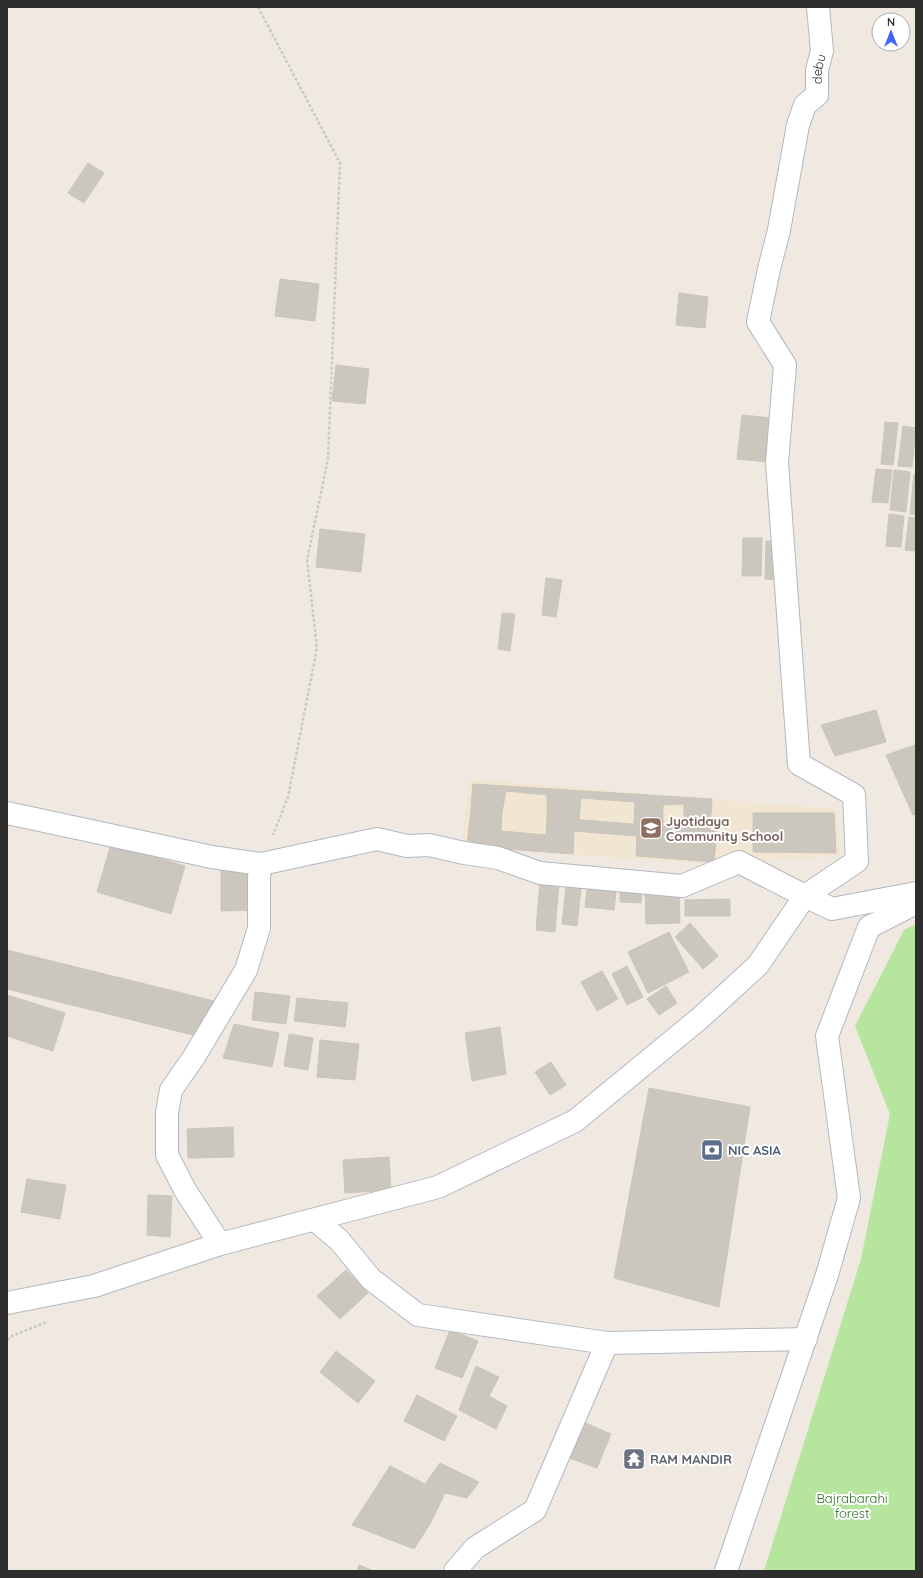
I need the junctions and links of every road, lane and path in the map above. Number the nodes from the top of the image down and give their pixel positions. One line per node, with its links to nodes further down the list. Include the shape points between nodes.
1 (258, 7): 4 (path, via 340,163 328,459 307,560 317,648 288,797)
2 (818, 7): 6 (street, debu, via 822,52 817,70 817,95 804,105 798,124 779,230 758,322 785,365 777,463 799,764 854,794 857,860)
3 (7, 813): 4 (street, via 212,857)
4 (261, 864): 6 (street, via 377,839 407,846 430,845 464,854 498,858 540,873 682,886 739,862); 9 (street, via 259,928 246,970 171,1090 167,1113 167,1155 184,1190)
5 (916, 893): 6 (street, via 832,909)
6 (805, 896): 8 (street, via 758,965 699,1019 575,1120 438,1187)
7 (916, 903): 11 (street, via 869,927 827,1036 849,1198)
8 (315, 1220): 9 (street); 12 (street, via 339,1240 371,1279 418,1314)
9 (220, 1244): 10 (street, via 94,1286)
10 (7, 1303)
11 (806, 1339): 12 (street); 14 (street)
12 (607, 1343): 13 (street, via 535,1510 475,1548)
13 (456, 1571)
14 (726, 1571)

